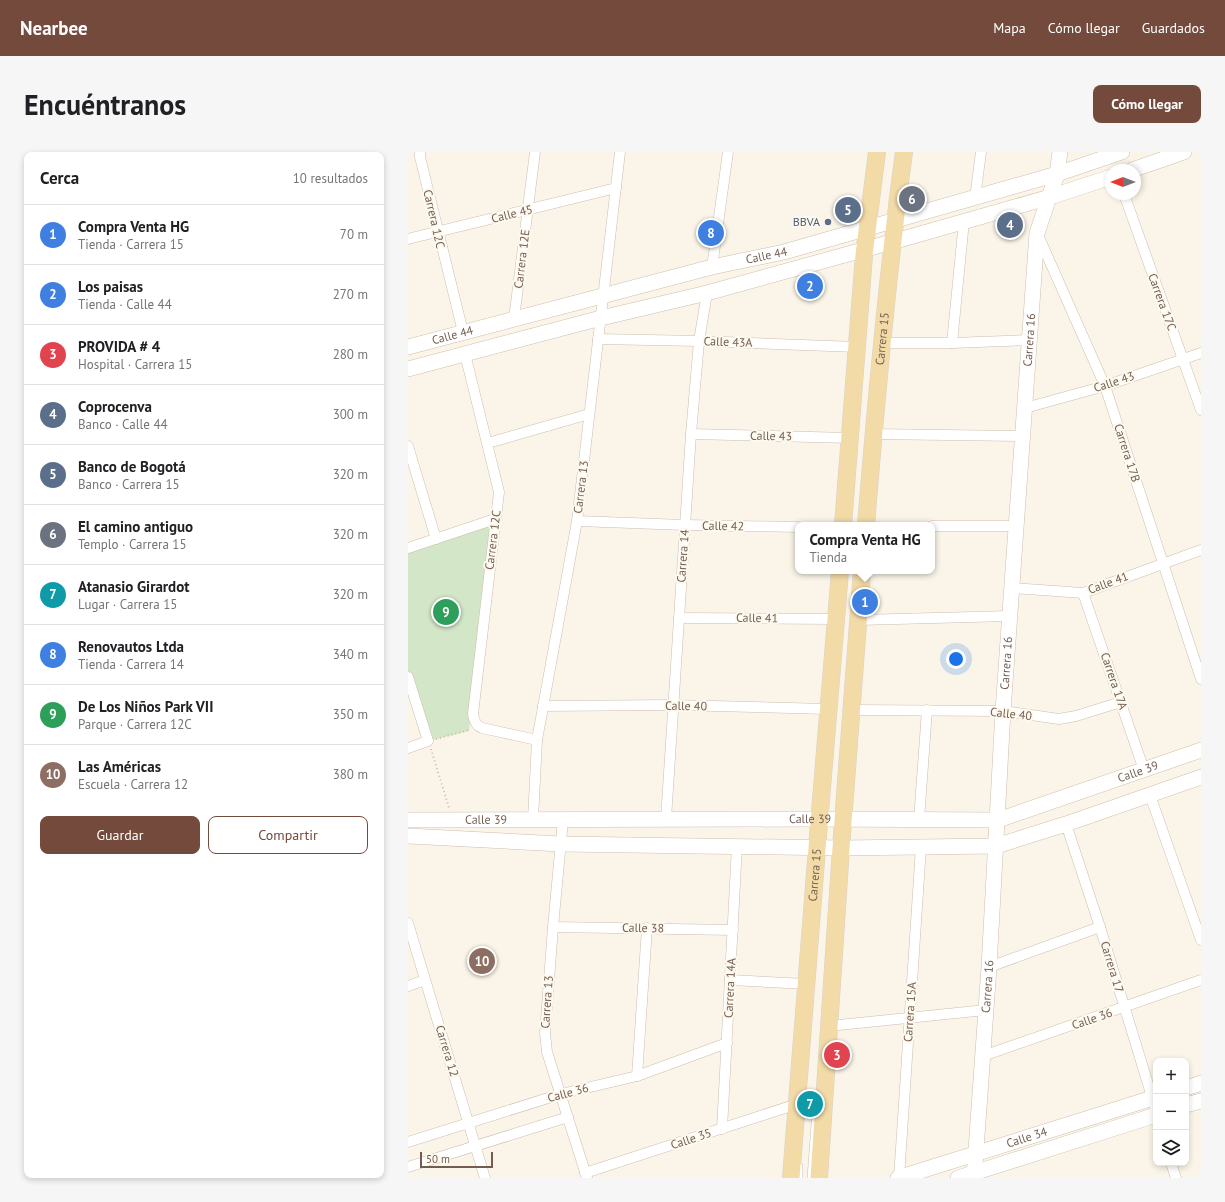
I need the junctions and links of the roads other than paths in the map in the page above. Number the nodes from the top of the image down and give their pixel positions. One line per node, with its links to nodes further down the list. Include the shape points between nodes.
1 (420, 152): 20 (street, Carrera 12C)
2 (535, 152): 18 (street, Carrera 12E)
3 (620, 152): 14 (street, Carrera 13)
4 (728, 152): 24 (street)
5 (877, 152): 22 (main road, Carrera 15)
6 (904, 152): 22 (main road, Carrera 15)
7 (981, 152): 16 (street)
8 (1060, 152): 12 (street, Carrera 16)
9 (1122, 152): 12 (street, Calle 44)
10 (1184, 152): 11 (street)
11 (1141, 167)
12 (1057, 174): 15 (street, Carrera 16); 16 (street, Calle 44)
13 (1105, 179): 15 (street, Calle 44)
14 (616, 188): 18 (street, Calle 45); 26 (street, Carrera 13)
15 (1050, 197): 19 (street, Calle 44); 21 (street, Carrera 16)
16 (975, 198): 22 (street, Calle 44)
17 (1126, 200): 40 (street, Carrera 17C)
18 (528, 210): 20 (street, Calle 45); 29 (street, Carrera 12E)
19 (964, 222): 22 (street, Calle 44); 35 (street)
20 (437, 232): 23 (street, Calle 45); 30 (street, Carrera 12C)
21 (1037, 233): 32 (street, Carrera 16); 42 (street, Carrera 17B)
22 (880, 234): 24 (street, Calle 44); 25 (street, Calle 44); 34 (main road, Carrera 15); 37 (main road, Carrera 15)
23 (408, 239)
24 (712, 267): 26 (street, Calle 44)
25 (707, 293): 28 (street, Calle 44); 33 (street, Carrera 14)
26 (603, 295): 28 (street, Carrera 13); 29 (street, Calle 44)
27 (880, 305): 55 (lane)
28 (600, 318): 31 (street, Carrera 13); 39 (street, Calle 44)
29 (514, 319): 30 (street, Calle 44)
30 (462, 332): 36 (street, Calle 44)
31 (598, 339): 33 (street, Calle 43A); 45 (street, Carrera 13)
32 (1030, 340): 35 (street); 43 (street, Carrera 16)
33 (699, 341): 37 (street, Calle 43A); 46 (street, Carrera 14)
34 (883, 343): 35 (street); 47 (main road, Carrera 15)
35 (952, 343)
36 (408, 347)
37 (858, 347): 49 (main road, Carrera 15)
38 (1201, 353): 40 (street, Calle 43)
39 (465, 354): 41 (street, Calle 44); 50 (street, Carrera 12C)
40 (1183, 359): 42 (street, Calle 43); 44 (street, Carrera 17C)
41 (408, 369)
42 (1105, 386): 43 (street, Calle 43); 64 (street, Carrera 17B)
43 (1025, 408): 48 (street, Carrera 16)
44 (1201, 410)
45 (589, 414): 50 (street); 53 (street, Carrera 13)
46 (691, 434): 49 (street, Calle 43); 57 (street, Carrera 14)
47 (873, 434): 48 (street); 56 (main road, Carrera 15)
48 (1023, 436): 59 (street, Carrera 16)
49 (850, 438): 54 (main road, Carrera 15)
50 (488, 443): 52 (street, Carrera 12C, via 499,492)
51 (408, 446): 61 (street)
52 (495, 519): 61 (street); 84 (street, Carrera 12C, via 473,714 479,727)
53 (577, 521): 57 (street, Calle 42); 80 (street, Carrera 13)
54 (843, 522)
55 (861, 522)
56 (866, 522)
57 (685, 525): 60 (street, Calle 42); 72 (street, Carrera 14)
58 (935, 526): 59 (street)
59 (1016, 526): 69 (street, Carrera 16)
60 (795, 527)
61 (436, 539): 62 (street)
62 (408, 548)
63 (1201, 550): 64 (street, Calle 41)
64 (1163, 563): 70 (street, Calle 41); 76 (street, Carrera 17B)
65 (840, 574): 73 (main road, Carrera 15)
66 (846, 574): 91 (lane)
67 (857, 574): 78 (lane)
68 (862, 574): 74 (main road, Carrera 15)
69 (1012, 588): 70 (street, Calle 41); 71 (street, Carrera 16)
70 (1083, 592): 77 (street, Carrera 17A)
71 (1010, 616): 74 (street); 83 (street, Carrera 16)
72 (679, 618): 73 (street, Calle 41); 79 (street, Carrera 14)
73 (836, 619): 81 (main road, Carrera 15)
74 (859, 620): 78 (main road, Carrera 15)
75 (408, 677): 85 (street, via 428,741)
76 (1201, 679)
77 (1121, 702): 83 (street, Calle 40, via 1059,719); 87 (street, Carrera 17A)
78 (849, 703): 82 (street, Calle 40); 91 (main road, Carrera 15)
79 (673, 705): 80 (street, Calle 40); 81 (street, Calle 40); 90 (street, Carrera 14)
80 (543, 706): 84 (street, Carrera 13)
81 (828, 709): 91 (main road, Carrera 15)
82 (927, 710): 83 (street, Calle 40); 95 (street)
83 (1003, 711): 96 (street, Carrera 16)
84 (537, 740): 93 (street, Carrera 13)
85 (408, 748)
86 (1201, 750): 87 (street, Calle 39)
87 (1144, 770): 96 (street, Calle 39)
88 (1201, 777): 89 (street, Calle 39)
89 (1150, 795): 97 (street, Calle 39); 109 (street)
90 (666, 819): 91 (street, Calle 39); 94 (street, Calle 39)
91 (832, 819): 95 (street, Calle 39); 103 (main road, Carrera 15); 103 (main road, Carrera 15)
92 (408, 820): 93 (street, Calle 39)
93 (533, 820): 94 (street, Calle 39)
94 (564, 820): 99 (street, Carrera 13)
95 (919, 820): 96 (street, Calle 39)
96 (998, 820): 101 (street, Carrera 16)
97 (1066, 824): 101 (street, Calle 39); 106 (street, Carrera 17)
98 (408, 836): 99 (street, Calle 39)
99 (561, 844): 100 (street, Calle 39); 105 (street, Carrera 13)
100 (737, 846): 103 (street, Calle 39); 108 (street, Carrera 14A)
101 (996, 846): 102 (street, Calle 39); 110 (street, Carrera 16)
102 (921, 847): 103 (street, Calle 39); 118 (street, Carrera 15A)
103 (829, 849): 114 (main road, Carrera 15); 119 (main road, Carrera 15)
104 (408, 923): 111 (street, Carrera 12)
105 (553, 927): 107 (street, Calle 38); 125 (street, Carrera 13, via 544,1033 547,1052)
106 (1100, 927): 110 (street); 116 (street, Carrera 17)
107 (647, 928): 108 (street, Calle 38); 122 (street)
108 (733, 930): 112 (street, Carrera 14A)
109 (1201, 940)
110 (989, 967): 117 (street, Carrera 16)
111 (425, 980): 115 (street); 134 (street, Carrera 12)
112 (730, 980): 114 (street); 120 (street, Carrera 14A)
113 (1201, 980): 116 (street, Calle 36)
114 (807, 984): 129 (main road, Carrera 15)
115 (408, 986)
116 (1125, 1007): 121 (street, Calle 36); 126 (street, Carrera 17)
117 (986, 1010): 118 (street); 121 (street, Carrera 16)
118 (910, 1017): 119 (street); 149 (street, Carrera 15A)
119 (829, 1026): 148 (main road, Carrera 15)
120 (727, 1043): 122 (street, Calle 36); 135 (street, Carrera 14A)
121 (983, 1056): 138 (street, Carrera 16)
122 (637, 1076): 125 (street, Calle 36)
123 (1201, 1083): 124 (street)
124 (1189, 1087)
125 (561, 1094): 133 (street, Carrera 13); 134 (street, Calle 36)
126 (1153, 1096)
127 (1201, 1101): 130 (street)
128 (1153, 1103): 138 (street, Calle 34)
129 (797, 1104): 135 (street, Calle 35); 145 (main road, Carrera 15)
130 (1189, 1104)
131 (815, 1107): 147 (lane)
132 (1153, 1116): 142 (street, Calle 34)
133 (568, 1117): 137 (street, Calle 36); 143 (street, Carrera 13)
134 (468, 1123): 136 (street, Calle 36); 137 (street, Carrera 12)
135 (722, 1129): 143 (street, Calle 35)
136 (408, 1142)
137 (475, 1145): 141 (street, Calle 36); 144 (street, Carrera 12)
138 (976, 1153): 142 (street, Carrera 16); 149 (street, Calle 34)
139 (801, 1157): 146 (lane)
140 (1172, 1166): 151 (street)
141 (408, 1167)
142 (974, 1175): 150 (street, Calle 34)
143 (586, 1176)
144 (485, 1178)
145 (791, 1178)
146 (800, 1178)
147 (810, 1178)
148 (819, 1178)
149 (898, 1178)
150 (958, 1178)
151 (1176, 1178)

